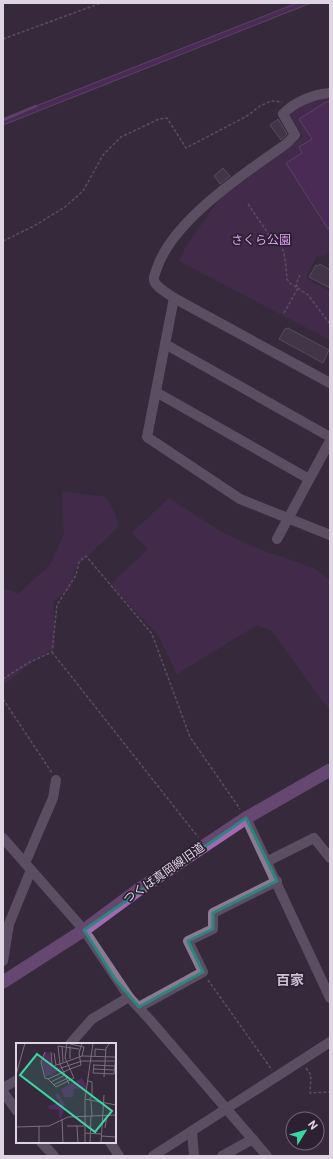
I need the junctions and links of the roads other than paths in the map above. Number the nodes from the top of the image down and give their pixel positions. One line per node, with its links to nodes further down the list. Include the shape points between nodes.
1 (330, 93): 2 (street, via 318,94 286,106 284,114 295,135 196,214 168,247 159,261 154,278 155,283)
2 (174, 298): 3 (street); 4 (street)
3 (165, 344): 5 (street); 6 (street)
4 (330, 383)
5 (156, 392): 8 (street); 9 (street, via 147,437 240,499)
6 (330, 437)
7 (330, 441): 8 (street)
8 (309, 479): 9 (street)
9 (288, 518): 10 (street); 11 (street)
10 (330, 534)
11 (277, 539)
12 (330, 770): 14 (main road, つくば真岡線旧道)
13 (56, 780): 18 (street, via 53,798)
14 (246, 818): 17 (street); 20 (main road, つくば真岡線旧道, via 138,890)
15 (3, 838): 18 (street)
16 (330, 858): 17 (street, via 314,838)
17 (268, 861): 19 (street)
18 (28, 866): 20 (street); 21 (street, via 9,924)
19 (277, 881): 24 (street); 25 (street, via 213,913 213,929 188,941 202,972)
20 (84, 930): 22 (main road, つくば真岡線旧道); 23 (street)
21 (3, 961)
22 (3, 982)
23 (129, 997): 25 (street); 27 (street, via 92,1019)
24 (330, 998)
25 (139, 1007): 31 (street)
26 (330, 1042): 31 (street)
27 (71, 1043)
28 (16, 1081): 29 (street)
29 (3, 1088)
30 (3, 1092): 32 (street)
31 (227, 1108): 33 (street); 34 (street)
32 (16, 1110)
33 (192, 1132): 39 (street); 40 (street)
34 (253, 1139): 41 (street); 42 (street)
35 (43, 1143): 37 (street)
36 (111, 1143): 38 (street)
37 (54, 1156)
38 (119, 1156)
39 (153, 1156)
40 (194, 1156)
41 (222, 1156)
42 (267, 1156)

